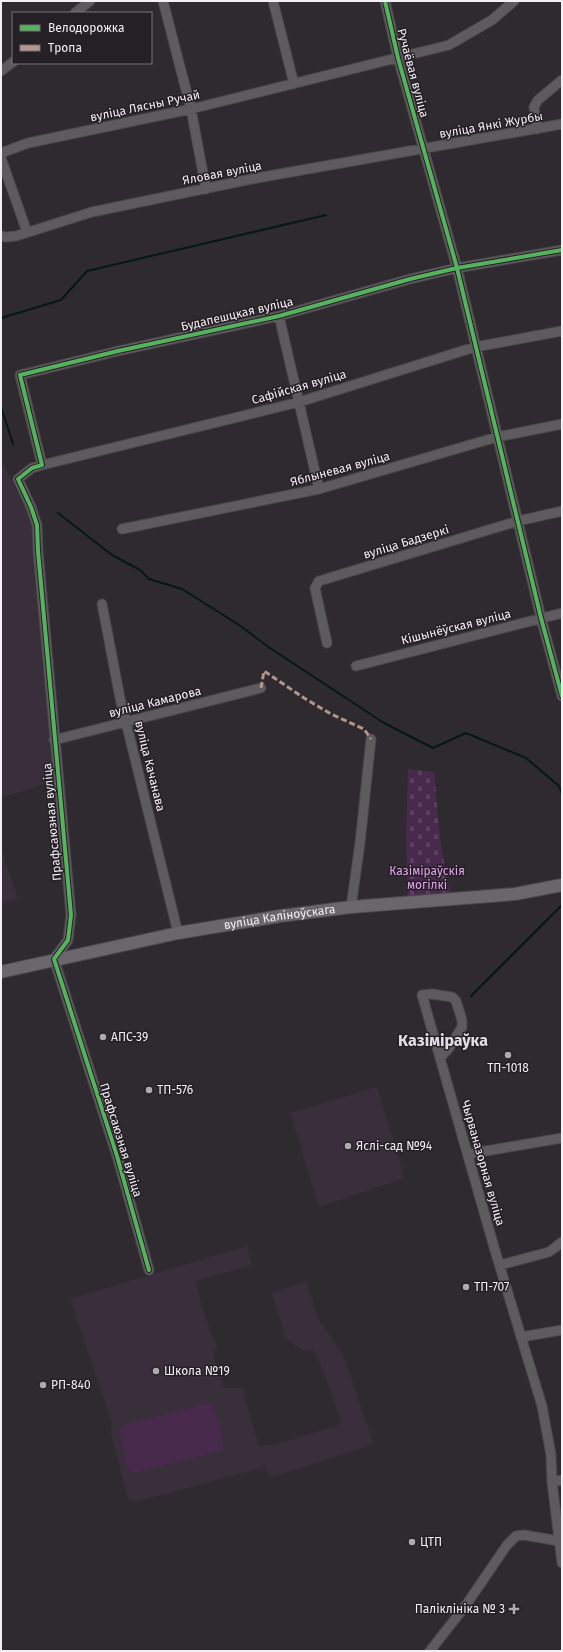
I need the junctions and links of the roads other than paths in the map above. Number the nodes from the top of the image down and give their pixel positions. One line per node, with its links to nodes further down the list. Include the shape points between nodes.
1 (90, 1): 6 (street)
2 (163, 1): 12 (street)
3 (273, 1): 11 (street)
4 (385, 1): 7 (street, Ручаёвая вуліца)
5 (514, 1): 7 (street, вуліца Лясны Ручай, via 492,20 449,45)
6 (76, 12)
7 (398, 58): 11 (street, вуліца Лясны Ручай); 15 (street, Ручаёвая вуліца)
8 (12, 63): 9 (street)
9 (1, 71)
10 (562, 80): 14 (street, via 538,100 534,107)
11 (294, 84): 12 (street, вуліца Лясны Ручай)
12 (191, 109): 16 (street, вуліца Лясны Ручай, via 28,143); 18 (street)
13 (562, 124): 14 (street, вуліца Янкі Журбы)
14 (537, 129): 15 (street, вуліца Янкі Журбы)
15 (424, 149): 18 (street, Яловая вуліца); 22 (street, Ручаёвая вуліца)
16 (1, 153)
17 (1, 158): 19 (street)
18 (206, 189): 19 (street, Яловая вуліца, via 92,212)
19 (27, 232): 20 (street, Яловая вуліца, via 16,236)
20 (1, 236)
21 (562, 250): 22 (street, Будапешцкая вуліца)
22 (457, 268): 23 (street, Будапешцкая вуліца); 25 (street)
23 (279, 316): 26 (street); 29 (street, Будапешцкая вуліца, via 20,374)
24 (562, 331): 25 (street, Сафійская вуліца)
25 (475, 347): 26 (street, Сафійская вуліца); 28 (street)
26 (299, 402): 29 (street, Сафійская вуліца); 30 (street)
27 (562, 424): 28 (street, Яблыневая вуліца)
28 (497, 437): 30 (street, Яблыневая вуліца); 32 (street)
29 (42, 465): 43 (street, Прафсаюзная вуліца, via 32,468 18,479 37,525)
30 (319, 489): 33 (street, Яблыневая вуліца)
31 (562, 511): 32 (street, вуліца Бадзеркі)
32 (518, 521): 36 (street); 37 (street, вуліца Бадзеркі, via 318,581 315,588)
33 (122, 529)
34 (102, 604): 41 (street, вуліца Качанава)
35 (562, 613): 36 (street, Кішынёўская вуліца)
36 (541, 618): 38 (street, Кішынёўская вуліца); 40 (street)
37 (328, 643)
38 (356, 666)
39 (261, 688): 41 (street, вуліца Камарова)
40 (562, 696)
41 (127, 722): 43 (street, вуліца Камарова); 46 (street, вуліца Качанава)
42 (371, 739): 45 (street)
43 (54, 740): 47 (street, Прафсаюзная вуліца, via 71,915 68,940)
44 (562, 885): 45 (main road, вуліца Каліноўскага, via 516,894)
45 (351, 907): 46 (main road, вуліца Каліноўскага)
46 (178, 933): 47 (main road, вуліца Каліноўскага)
47 (54, 959): 48 (main road, вуліца Каліноўскага); 54 (street, Прафсаюзная вуліца, via 117,1156)
48 (1, 972)
49 (440, 1058): 49 (street, Чырваназорная вуліца, via 422,995 452,997 456,1001 462,1020 462,1027); 51 (street, Чырваназорная вуліца)
50 (562, 1138): 51 (street)
51 (468, 1154): 53 (street, Чырваназорная вуліца)
52 (562, 1242): 53 (street, via 549,1252)
53 (500, 1265): 56 (street, Чырваназорная вуліца)
54 (149, 1270)
55 (562, 1330): 56 (street)
56 (521, 1337): 58 (street, Чырваназорная вуліца, via 542,1406)
57 (562, 1480): 58 (street)
58 (552, 1482): 59 (street, Чырваназорная вуліца)
59 (559, 1541): 60 (street, Чырваназорная вуліца); 61 (street, via 516,1536)
60 (562, 1564)
61 (430, 1651)

